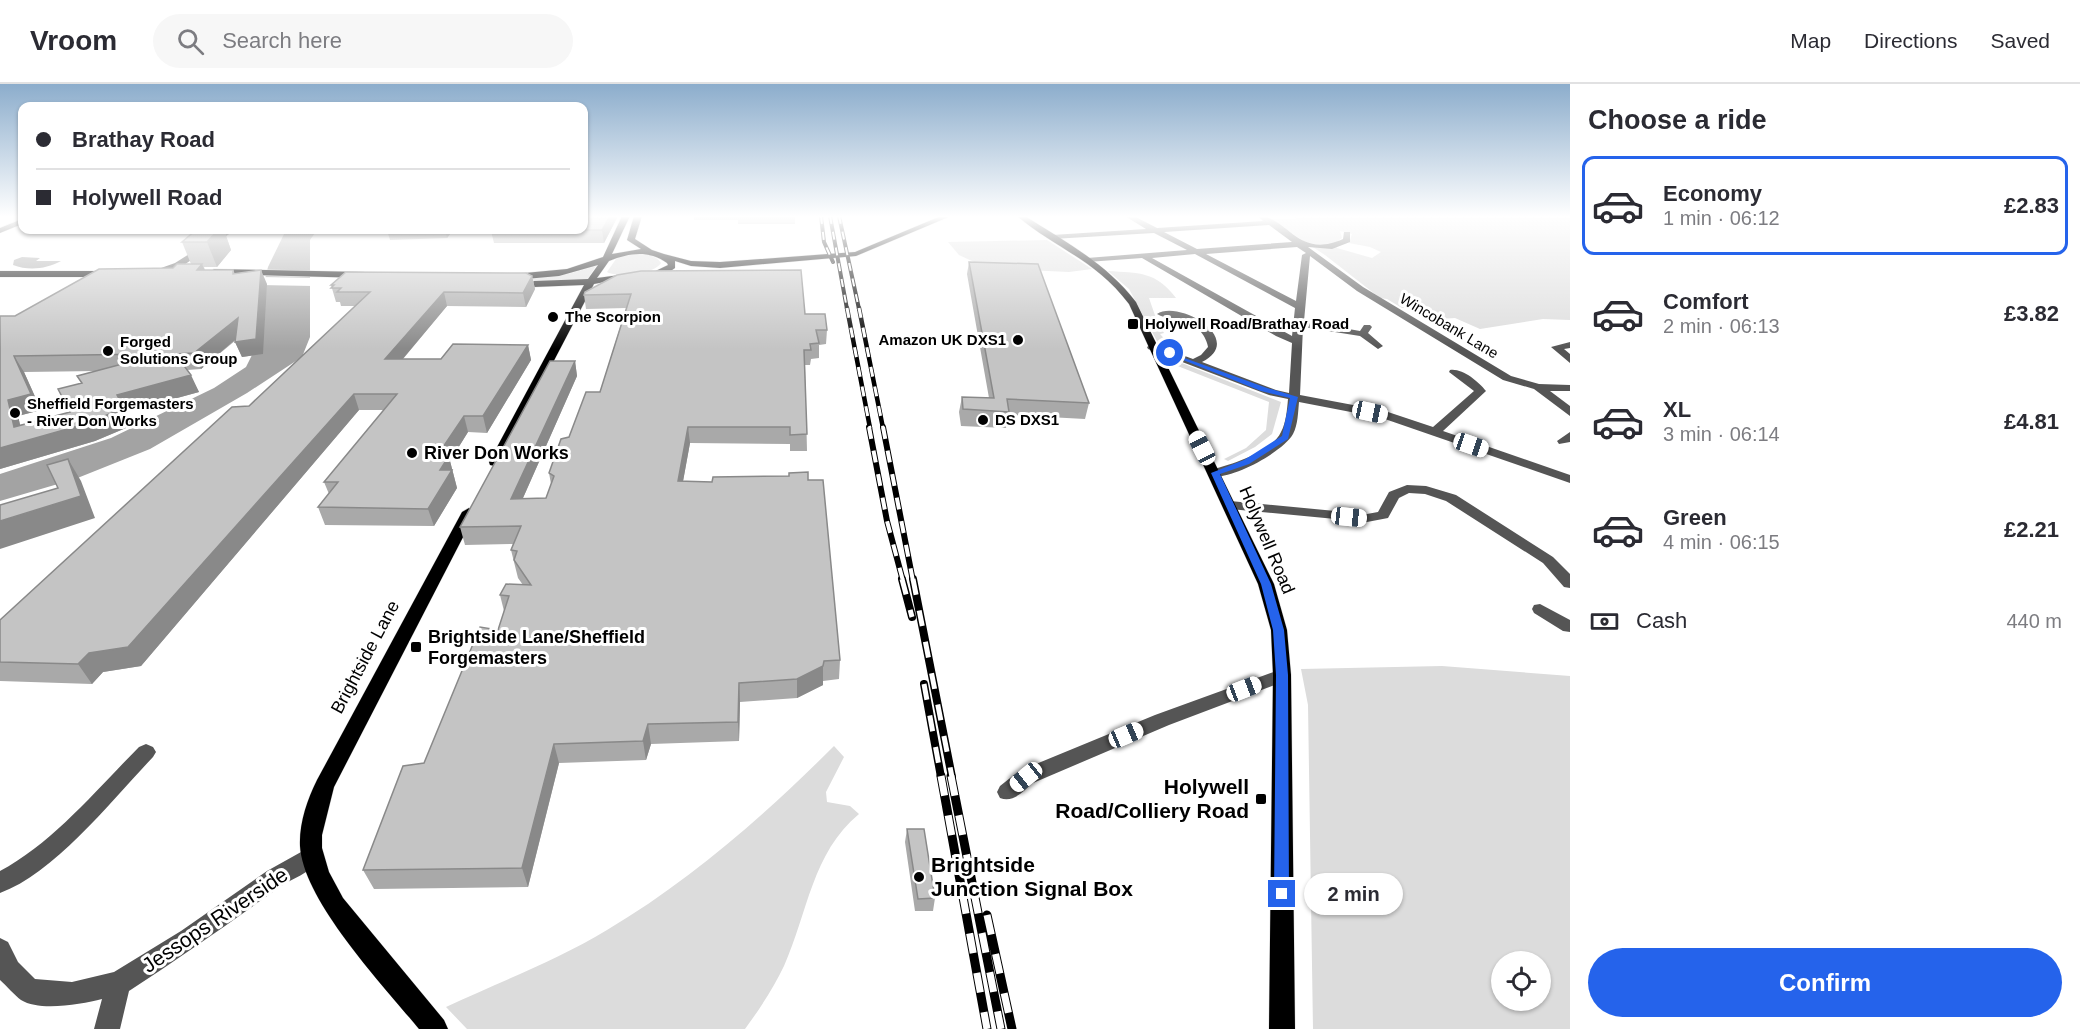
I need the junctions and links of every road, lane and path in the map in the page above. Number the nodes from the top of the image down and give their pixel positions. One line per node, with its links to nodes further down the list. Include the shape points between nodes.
1 (184, 260): 19 (street)
2 (602, 260): 24 (main road, via 561,272 502,281)
3 (605, 260): 15 (main road)
4 (669, 260): 14 (main road, via 672,264)
5 (681, 260): 12 (main road, via 720,265)
6 (796, 260): 12 (main road)
7 (1087, 260): 32 (main road, Holywell Road, via 1124,289)
8 (1151, 260): 29 (street)
9 (1209, 260): 26 (street)
10 (1306, 260): 26 (street)
11 (1323, 260): 36 (street, Wincobank Lane, via 1390,309 1507,378)
12 (788, 261): 13 (main road)
13 (728, 268): 14 (main road); 18 (main road)
14 (666, 270): 18 (main road)
15 (597, 272): 18 (main road); 24 (main road)
16 (0, 274): 23 (main road, via 117,277)
17 (180, 274): 19 (main road)
18 (640, 276): 24 (main road); 25 (main road)
19 (140, 277): 21 (main road)
20 (338, 278): 20 (main road, via 256,272 208,276 243,279); 22 (main road)
21 (161, 279)
22 (374, 279)
23 (0, 280)
24 (590, 282): 25 (main road)
25 (583, 299): 42 (main road)
26 (1301, 307): 28 (street)
27 (1162, 314): 34 (street, via 1191,318 1213,342 1211,354)
28 (1299, 323): 29 (street); 31 (street, via 1366,330)
29 (1297, 341): 38 (street)
30 (1570, 345): 33 (street, via 1556,347)
31 (1378, 346)
32 (1152, 347): 34 (street); 41 (main road, Holywell Road)
33 (1570, 360)
34 (1195, 362): 38 (street, via 1273,393)
35 (1454, 372): 40 (street, via 1479,391)
36 (1538, 387): 37 (street); 39 (street)
37 (1570, 388)
38 (1294, 397): 40 (street, via 1385,415); 41 (street, via 1286,437 1246,462)
39 (1570, 412)
40 (1435, 432): 43 (street)
41 (1215, 473): 45 (main road, Holywell Road)
42 (486, 479)
43 (1570, 479)
44 (475, 500): 52 (main road, Brightside Lane, via 324,786 312,829)
45 (1230, 505): 46 (street, via 1367,518 1383,515 1394,495 1407,489 1426,490 1451,498 1494,524 1548,560); 49 (main road, Holywell Road, via 1274,608)
46 (1570, 583)
47 (1540, 609): 48 (street)
48 (1565, 629)
49 (1282, 675): 51 (street, via 1026,777); 58 (main road, Holywell Road)
50 (146, 752): 53 (street, via 50,849 29,867)
51 (1007, 792)
52 (310, 857): 55 (street, Jessops Riverside); 57 (main road, Brightside Lane, via 342,916)
53 (0, 883)
54 (0, 950): 55 (street, Jessops Riverside, via 9,971 30,992 72,994)
55 (119, 983): 56 (street)
56 (107, 1029)
57 (435, 1029)
58 (1282, 1029)

